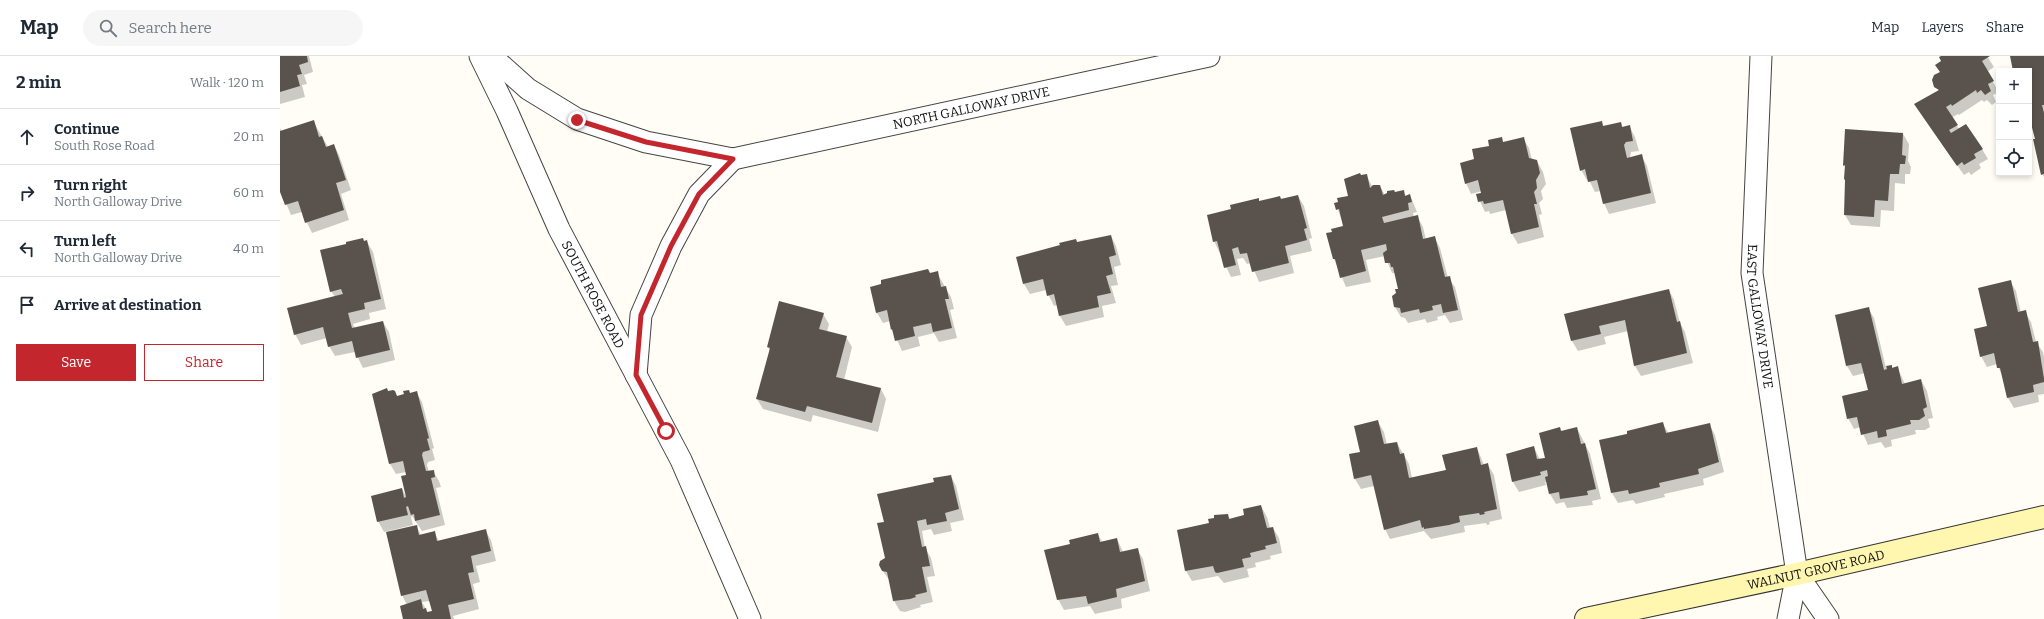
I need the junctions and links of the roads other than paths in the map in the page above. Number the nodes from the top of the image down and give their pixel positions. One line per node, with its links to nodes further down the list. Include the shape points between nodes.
1 (480, 56): 6 (street, SOUTH ROSE ROAD, via 559,228)
2 (491, 56): 5 (street, NORTH GALLOWAY DRIVE, via 528,89 577,120 646,142)
3 (1208, 56): 5 (street, NORTH GALLOWAY DRIVE)
4 (1761, 56): 8 (street, EAST GALLOWAY DRIVE, via 1752,273)
5 (733, 159): 6 (street, via 699,194 671,246 641,315)
6 (636, 375): 9 (street, SOUTH ROSE ROAD, via 681,460)
7 (2044, 518): 8 (main road, WALNUT GROVE ROAD)
8 (1797, 574): 10 (main road, WALNUT GROVE ROAD); 11 (street); 12 (street)
9 (750, 619)
10 (1586, 619)
11 (1788, 619)
12 (1828, 619)

